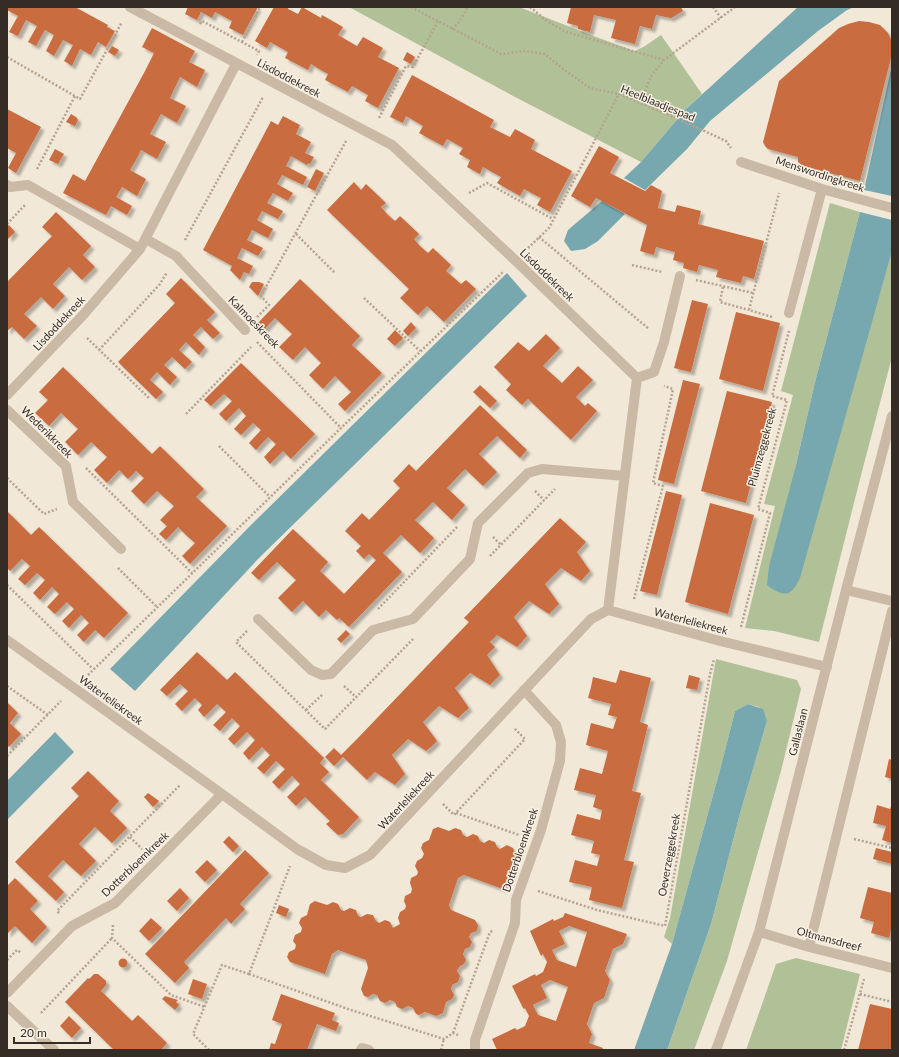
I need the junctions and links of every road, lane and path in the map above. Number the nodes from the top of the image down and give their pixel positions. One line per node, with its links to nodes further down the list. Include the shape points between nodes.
1 (130, 7): 15 (street)
2 (260, 7): 12 (path)
3 (411, 7): 10 (path, Heelblaadjespad)
4 (468, 7): 11 (path)
5 (530, 7): 14 (path, via 566,32)
6 (713, 7): 8 (path)
7 (735, 7): 8 (path)
8 (721, 18): 14 (path)
9 (122, 20): 18 (path, via 80,99)
10 (438, 22): 11 (path, Heelblaadjespad); 21 (path, via 413,67 406,66)
11 (452, 29): 17 (path, Heelblaadjespad, via 501,54 524,51 545,54 590,88)
12 (242, 42)
13 (7, 57): 18 (path)
14 (664, 60): 19 (path, via 652,75)
15 (236, 64): 16 (street, Lisdoddekreek); 34 (street, Lisdoddekreek)
16 (270, 82): 20 (street, Lisdoddekreek); 36 (path)
17 (619, 94): 19 (path, Heelblaadjespad); 30 (path)
18 (75, 96): 25 (path)
19 (642, 103): 22 (path, Heelblaadjespad, via 726,141)
20 (354, 126): 21 (street, Lisdoddekreek); 32 (path)
21 (370, 134): 28 (street, Lisdoddekreek, via 392,146)
22 (741, 162): 23 (street, Menswordingkreek)
23 (783, 175): 26 (street, Menswordingkreek); 42 (path)
24 (7, 185): 25 (street)
25 (28, 185): 27 (street)
26 (822, 189): 29 (street, Menswordingkreek); 43 (street)
27 (38, 191): 31 (path); 35 (street)
28 (453, 203): 30 (path, via 487,183); 37 (street, Lisdoddekreek)
29 (892, 208)
30 (553, 219): 33 (path, via 549,228)
31 (7, 224)
32 (296, 234): 38 (path); 45 (path, via 261,296 269,305)
33 (539, 237): 37 (path); 47 (path)
34 (146, 239): 35 (street, Lisdoddekreek); 36 (street, Kalmoeskreek)
35 (140, 249): 44 (street, Lisdoddekreek)
36 (176, 256): 45 (street, Kalmoeskreek); 48 (path, via 160,284)
37 (515, 260): 49 (path); 50 (street, Lisdoddekreek)
38 (336, 273)
39 (680, 276): 47 (street)
40 (723, 287): 42 (path, via 720,302)
41 (364, 298): 49 (path)
42 (749, 310): 43 (path)
43 (790, 318): 79 (path, Pluimzeggekreek, via 772,396 787,400 758,509 770,513)
44 (73, 325): 48 (path); 51 (street, Lisdoddekreek)
45 (245, 330): 46 (path, Kalmoeskreek)
46 (256, 341): 54 (path); 56 (path, Kalmoeskreek)
47 (664, 342): 50 (street, via 654,372)
48 (99, 350): 52 (path)
49 (420, 351): 56 (path)
50 (637, 378): 60 (street); 74 (path, via 673,389 653,483 663,486)
51 (7, 395)
52 (150, 398)
53 (7, 410): 63 (street, Wederikkreek, via 66,466)
54 (186, 414)
55 (892, 416): 69 (street, Gallaslaan)
56 (341, 428): 62 (path)
57 (219, 446): 62 (path)
58 (83, 465): 67 (path)
59 (572, 471): 60 (street); 64 (street, via 542,469 528,473); 66 (path, via 485,562)
60 (625, 476): 72 (street)
61 (7, 478): 63 (path, via 44,514)
62 (270, 497): 67 (path)
63 (74, 502): 65 (street)
64 (478, 522): 66 (street); 76 (path, via 463,521 374,613)
65 (121, 548): 71 (path, via 110,560)
66 (470, 559): 76 (street, via 413,618)
67 (192, 573): 71 (path)
68 (7, 586): 81 (path)
69 (846, 590): 70 (street); 80 (street, Gallaslaan)
70 (892, 601)
71 (157, 607): 81 (path)
72 (608, 610): 74 (street, Waterleliekreek); 84 (street, Waterleliekreek, via 591,619)
73 (892, 611): 92 (street)
74 (630, 616): 78 (street, Waterleliekreek)
75 (258, 620): 76 (street, via 311,670 322,675 331,674)
76 (373, 630)
77 (7, 640): 83 (street, Waterleliekreek)
78 (720, 641): 79 (street, Waterleliekreek); 96 (path, Oeverzeggekreek, via 710,674 665,926 597,910)
79 (737, 645): 80 (street, Waterleliekreek)
80 (827, 667): 99 (street, Gallaslaan)
81 (93, 669): 83 (path)
82 (7, 686): 86 (path)
83 (77, 690): 86 (path); 88 (street, Waterleliekreek)
84 (524, 690): 85 (street, Waterleliekreek); 93 (street, Dotterbloemkreek, via 556,725 561,742 560,761)
85 (502, 714): 89 (street, Waterleliekreek); 91 (path, via 525,739)
86 (48, 715): 87 (path)
87 (7, 756)
88 (192, 773): 90 (street, Waterleliekreek); 98 (path, via 57,911)
89 (430, 792): 91 (path, via 454,815); 95 (street, Waterleliekreek, via 370,856 345,868 326,865)
90 (222, 794): 95 (street, Waterleliekreek); 97 (street, Dotterbloemkreek, via 115,904)
91 (456, 812): 93 (path)
92 (837, 834): 94 (path); 101 (street)
93 (537, 841): 96 (street, Dotterbloemkreek)
94 (892, 848)
95 (297, 849): 104 (path)
96 (521, 885): 112 (street, Dotterbloemkreek, via 516,900 515,923)
97 (101, 910): 98 (street, Dotterbloemkreek); 100 (path, via 114,922)
98 (72, 926): 105 (street, Dotterbloemkreek)
99 (759, 932): 101 (street, Oltmansdreef); 118 (street, Gallaslaan)
100 (112, 938): 109 (path, via 170,996); 110 (path)
101 (809, 947): 102 (street, Oltmansdreef)
102 (869, 962): 103 (street, Oltmansdreef); 106 (path)
103 (892, 968)
104 (249, 974): 109 (path, via 222,965); 111 (path)
105 (7, 993)
106 (860, 994): 107 (path); 119 (path)
107 (892, 1002)
108 (7, 1006): 110 (street)
109 (205, 1007): 114 (path, via 194,1034)
110 (28, 1027): 113 (street)
111 (444, 1039): 112 (path, via 453,1033); 117 (path)
112 (475, 1045)
113 (54, 1050)
114 (209, 1050)
115 (361, 1050): 116 (street)
116 (369, 1050)
117 (441, 1050)
118 (716, 1050)
119 (844, 1050)

